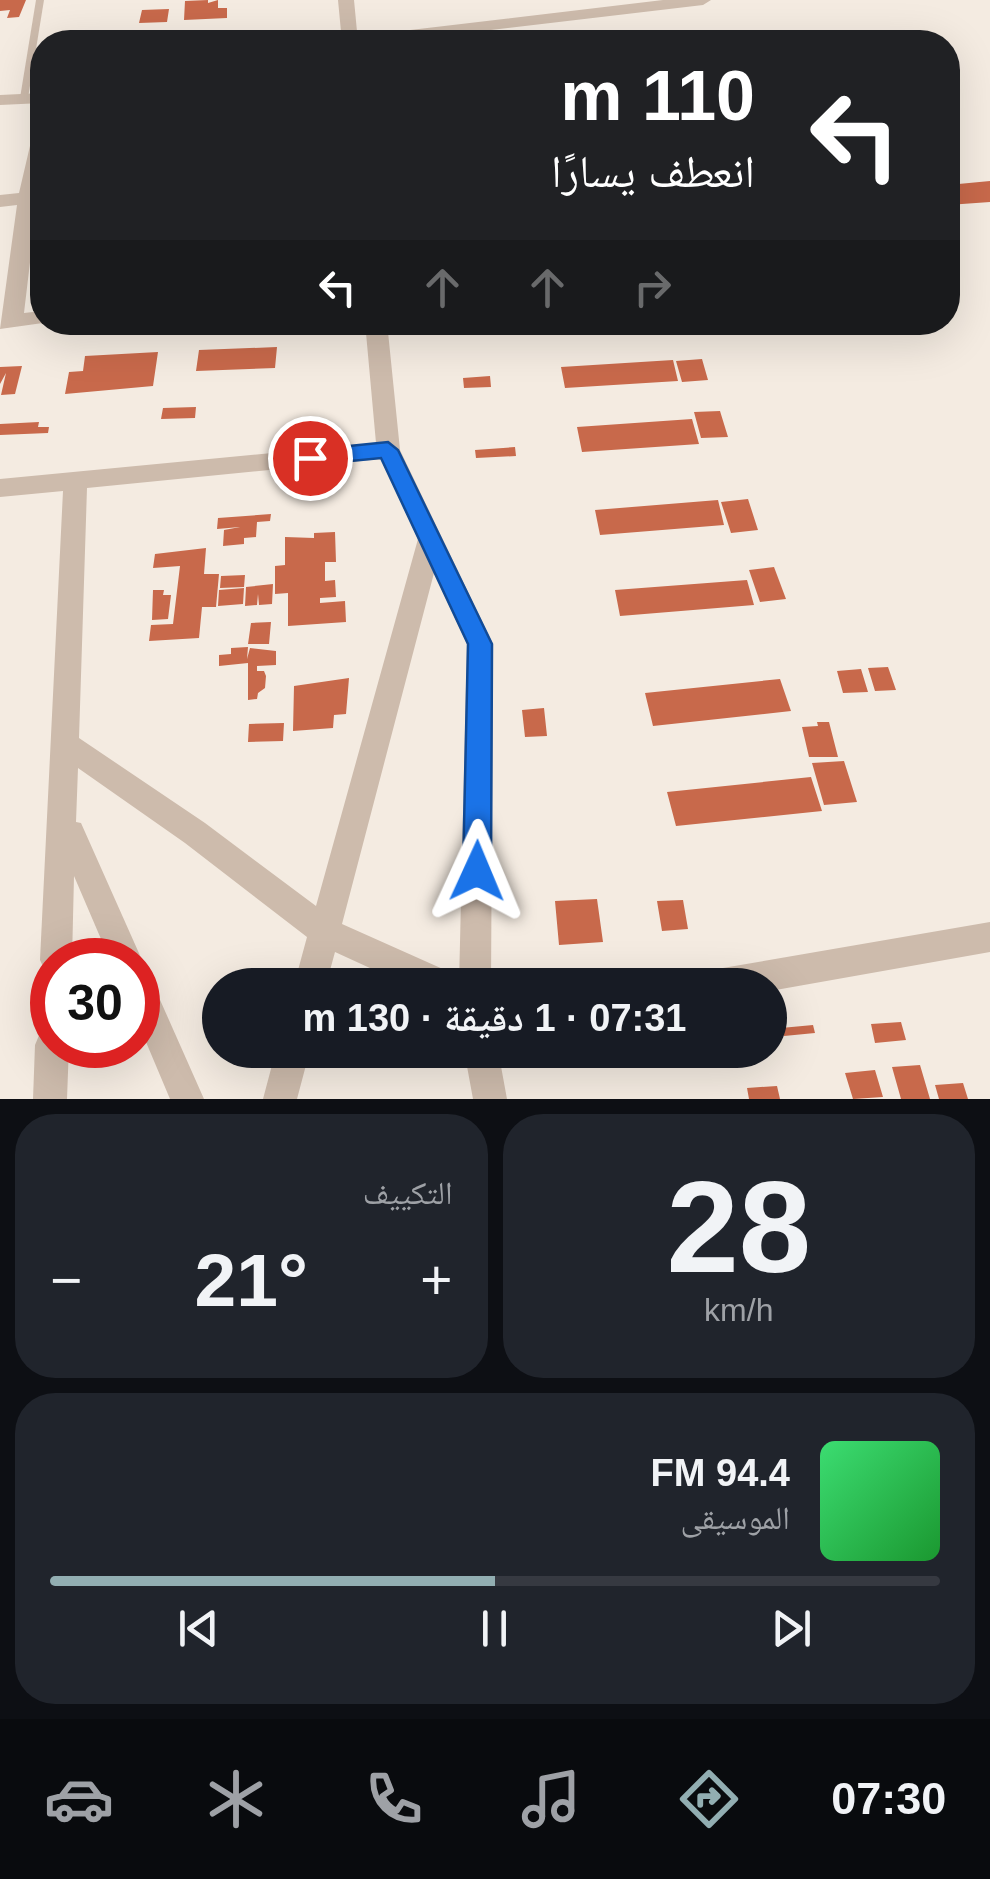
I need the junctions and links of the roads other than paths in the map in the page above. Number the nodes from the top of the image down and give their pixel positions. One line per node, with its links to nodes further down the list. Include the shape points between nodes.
1 (40, 0): 4 (lane)
2 (346, 0): 5 (street)
3 (701, 0): 6 (street)
4 (38, 30)
5 (349, 30)
6 (450, 30)
7 (30, 98): 8 (street)
8 (0, 100)
9 (30, 198): 10 (street)
10 (0, 201)
11 (30, 219): 12 (street)
12 (6, 321)
13 (377, 335): 14 (street)
14 (388, 450): 15 (street); 17 (street)
15 (76, 480): 16 (street); 18 (street)
16 (0, 488)
17 (430, 540): 20 (street); 26 (street, via 480,644)
18 (65, 744): 19 (street); 20 (street, via 195,832)
19 (61, 834): 21 (street); 22 (street, via 70,833)
20 (324, 932): 24 (street); 25 (street)
21 (57, 938)
22 (116, 938)
23 (990, 938): 27 (street)
24 (314, 968)
25 (404, 968)
26 (476, 968)
27 (787, 973)
28 (160, 1037): 34 (street)
29 (51, 1068): 33 (street)
30 (288, 1068): 35 (street)
31 (484, 1068): 32 (street)
32 (488, 1096)
33 (50, 1099)
34 (187, 1099)
35 (280, 1099)

